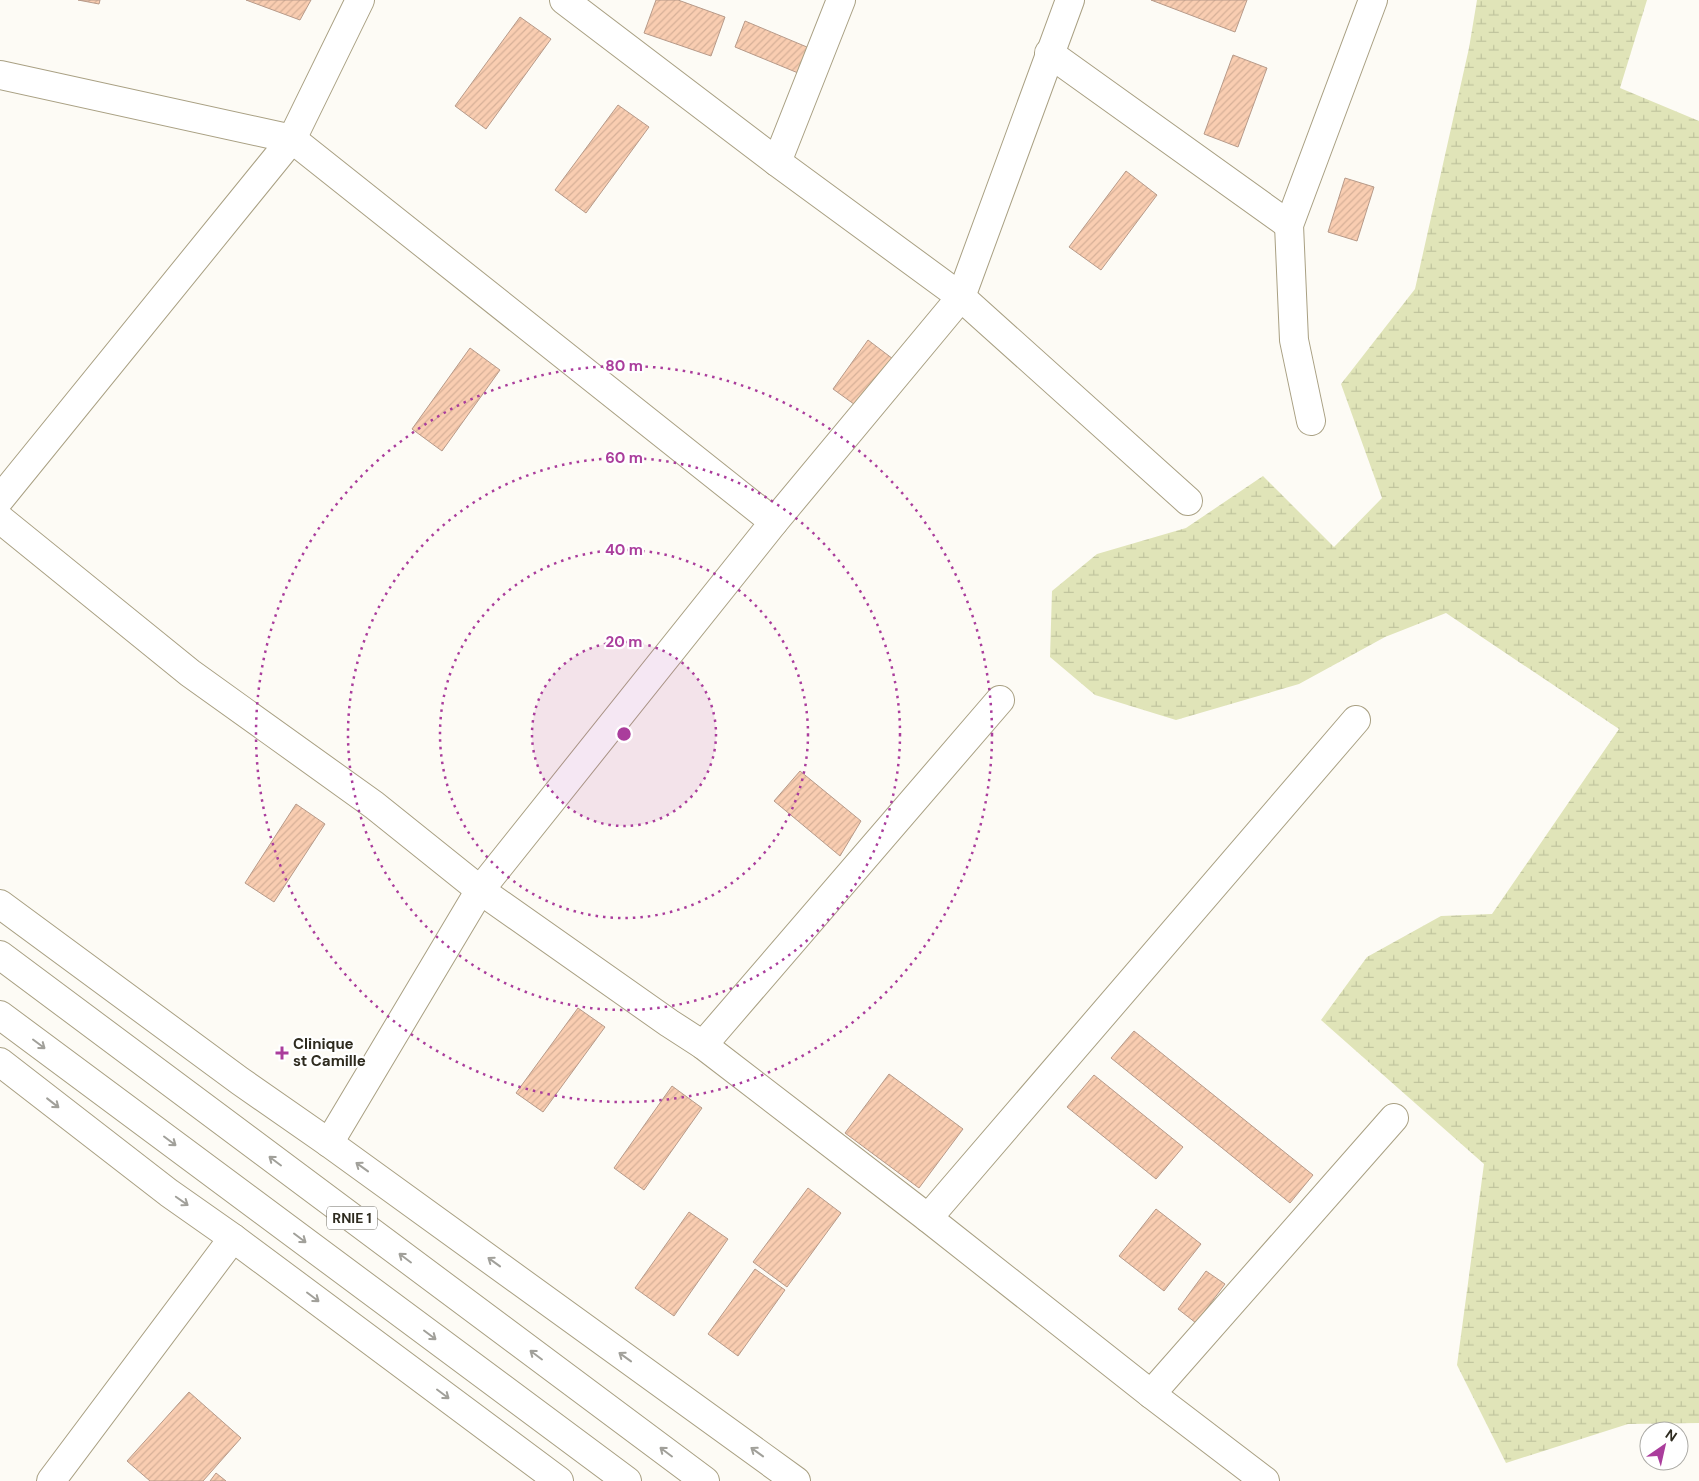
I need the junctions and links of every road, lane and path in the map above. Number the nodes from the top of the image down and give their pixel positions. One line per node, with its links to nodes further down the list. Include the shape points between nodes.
1 (360, 0): 9 (main road)
2 (564, 0): 6 (main road)
3 (841, 0): 10 (main road)
4 (1070, 0): 7 (main road)
5 (1373, 0): 11 (main road)
6 (596, 10): 10 (main road)
7 (1049, 53): 11 (main road); 12 (main road)
8 (0, 75): 9 (main road)
9 (292, 139): 14 (main road); 17 (main road)
10 (777, 162): 12 (main road)
11 (1289, 225): 13 (main road, via 1294,340)
12 (961, 297): 15 (main road); 17 (main road)
13 (1311, 421)
14 (0, 499)
15 (1188, 501)
16 (0, 519): 20 (main road, via 190,672 374,805)
17 (774, 522): 20 (main road)
18 (1000, 700): 24 (main road)
19 (1356, 720): 28 (main road)
20 (480, 890): 24 (main road); 27 (main road)
21 (0, 904): 27 (main road)
22 (0, 955): 34 (main road, RNIE 1, one-way to 22)
23 (0, 1015): 33 (main road, one-way to 33)
24 (703, 1045): 28 (main road)
25 (0, 1062): 29 (main road, one-way to 29)
26 (1394, 1118): 30 (main road)
27 (329, 1143): 35 (main road, one-way to 27)
28 (928, 1218): 30 (main road)
29 (233, 1238): 31 (main road); 32 (main road, one-way to 32)
30 (1151, 1394): 36 (main road)
31 (52, 1481)
32 (559, 1481)
33 (627, 1481)
34 (705, 1481)
35 (796, 1481)
36 (1265, 1481)

